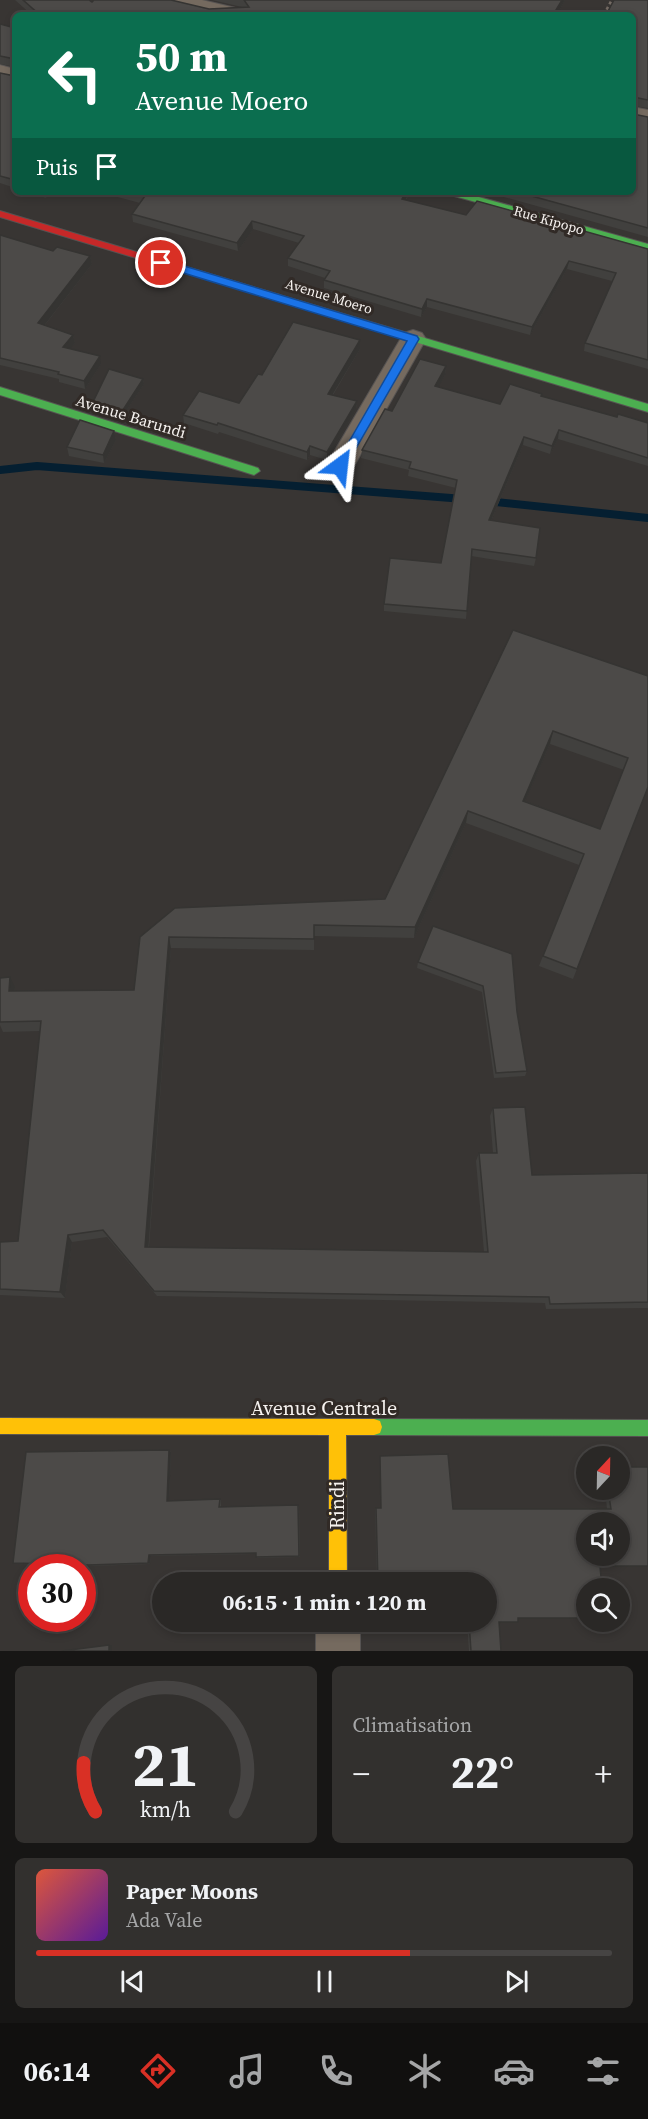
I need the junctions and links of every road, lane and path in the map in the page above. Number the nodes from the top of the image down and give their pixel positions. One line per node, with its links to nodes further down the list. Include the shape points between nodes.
1 (176, 0): 2 (street)
2 (224, 12)
3 (461, 195): 5 (street, Rue Kipopo)
4 (0, 214): 6 (street, Avenue Moero)
5 (648, 248)
6 (413, 339): 8 (street, Avenue Moero); 9 (street)
7 (0, 392): 10 (street, Avenue Barundi)
8 (648, 408)
9 (340, 466)
10 (254, 471)
11 (0, 1426): 12 (street, Avenue Centrale)
12 (337, 1427): 13 (street, Avenue Centrale); 14 (street, Rindi)
13 (648, 1428)
14 (338, 1572)
15 (338, 1632): 16 (street)
16 (338, 1651)

